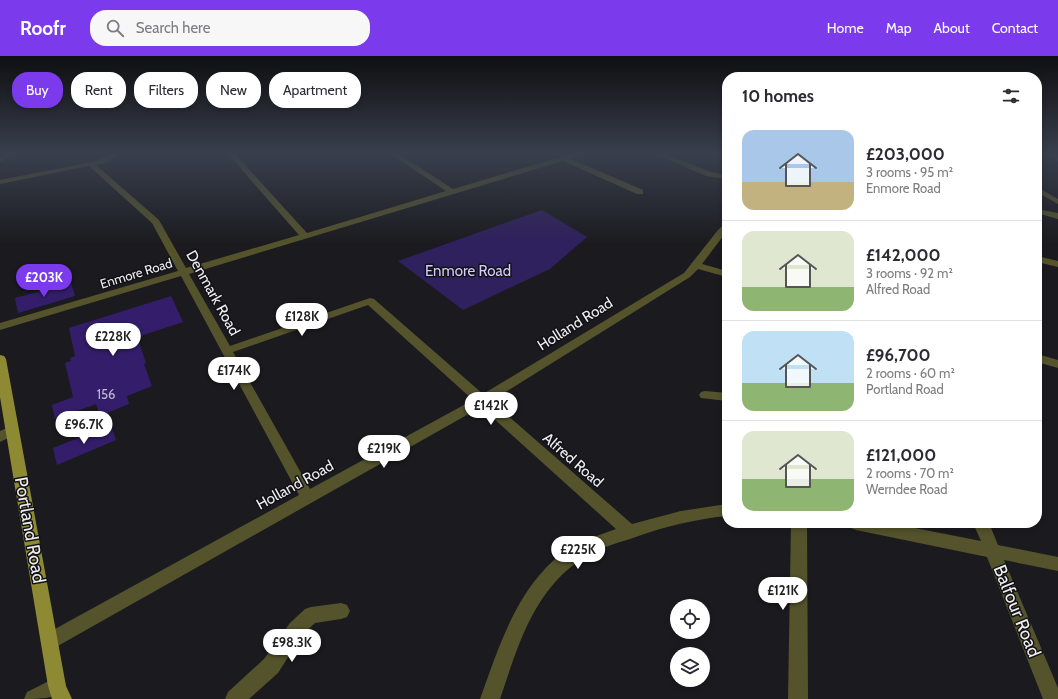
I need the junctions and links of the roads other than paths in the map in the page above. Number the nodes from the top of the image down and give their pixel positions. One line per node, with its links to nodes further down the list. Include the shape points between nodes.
1 (113, 184): 17 (street, Denmark Road, via 156,222)
2 (258, 184): 13 (street)
3 (440, 184): 6 (street)
4 (479, 184): 6 (street, Enmore Road)
5 (622, 184): 7 (street)
6 (452, 192): 13 (street, Enmore Road)
7 (640, 192)
8 (1042, 192): 9 (street)
9 (1058, 202)
10 (1042, 212): 11 (street)
11 (1058, 216)
12 (722, 231): 16 (street, Holland Road)
13 (305, 236): 17 (street, Enmore Road)
14 (1042, 260): 15 (street)
15 (1058, 264)
16 (696, 266): 18 (street); 26 (street, Holland Road, via 668,287)
17 (182, 272): 19 (street, Enmore Road); 20 (street, Denmark Road)
18 (722, 273)
19 (0, 328)
20 (226, 351): 26 (street, Alfred Road, via 370,301); 28 (street, Denmark Road)
21 (1042, 359): 23 (street)
22 (0, 360): 27 (main road, Portland Road)
23 (1058, 364)
24 (705, 395): 25 (street)
25 (722, 397)
26 (482, 401): 28 (street, Holland Road); 33 (street, Alfred Road)
27 (6, 434): 37 (main road, Portland Road)
28 (307, 497): 37 (street, Holland Road)
29 (722, 511): 33 (street, via 681,516)
30 (799, 528): 42 (street)
31 (880, 528): 34 (street)
32 (983, 528): 34 (street, Balfour Road)
33 (630, 532): 41 (street, via 578,552 540,586 527,605 514,633)
34 (993, 551): 35 (street); 43 (street, Balfour Road)
35 (1058, 564)
36 (341, 611): 40 (street, via 311,614 296,629 271,666)
37 (50, 641): 38 (main road, Portland Road)
38 (60, 692): 39 (street)
39 (34, 699)
40 (235, 699)
41 (490, 699)
42 (798, 699)
43 (1053, 699)

